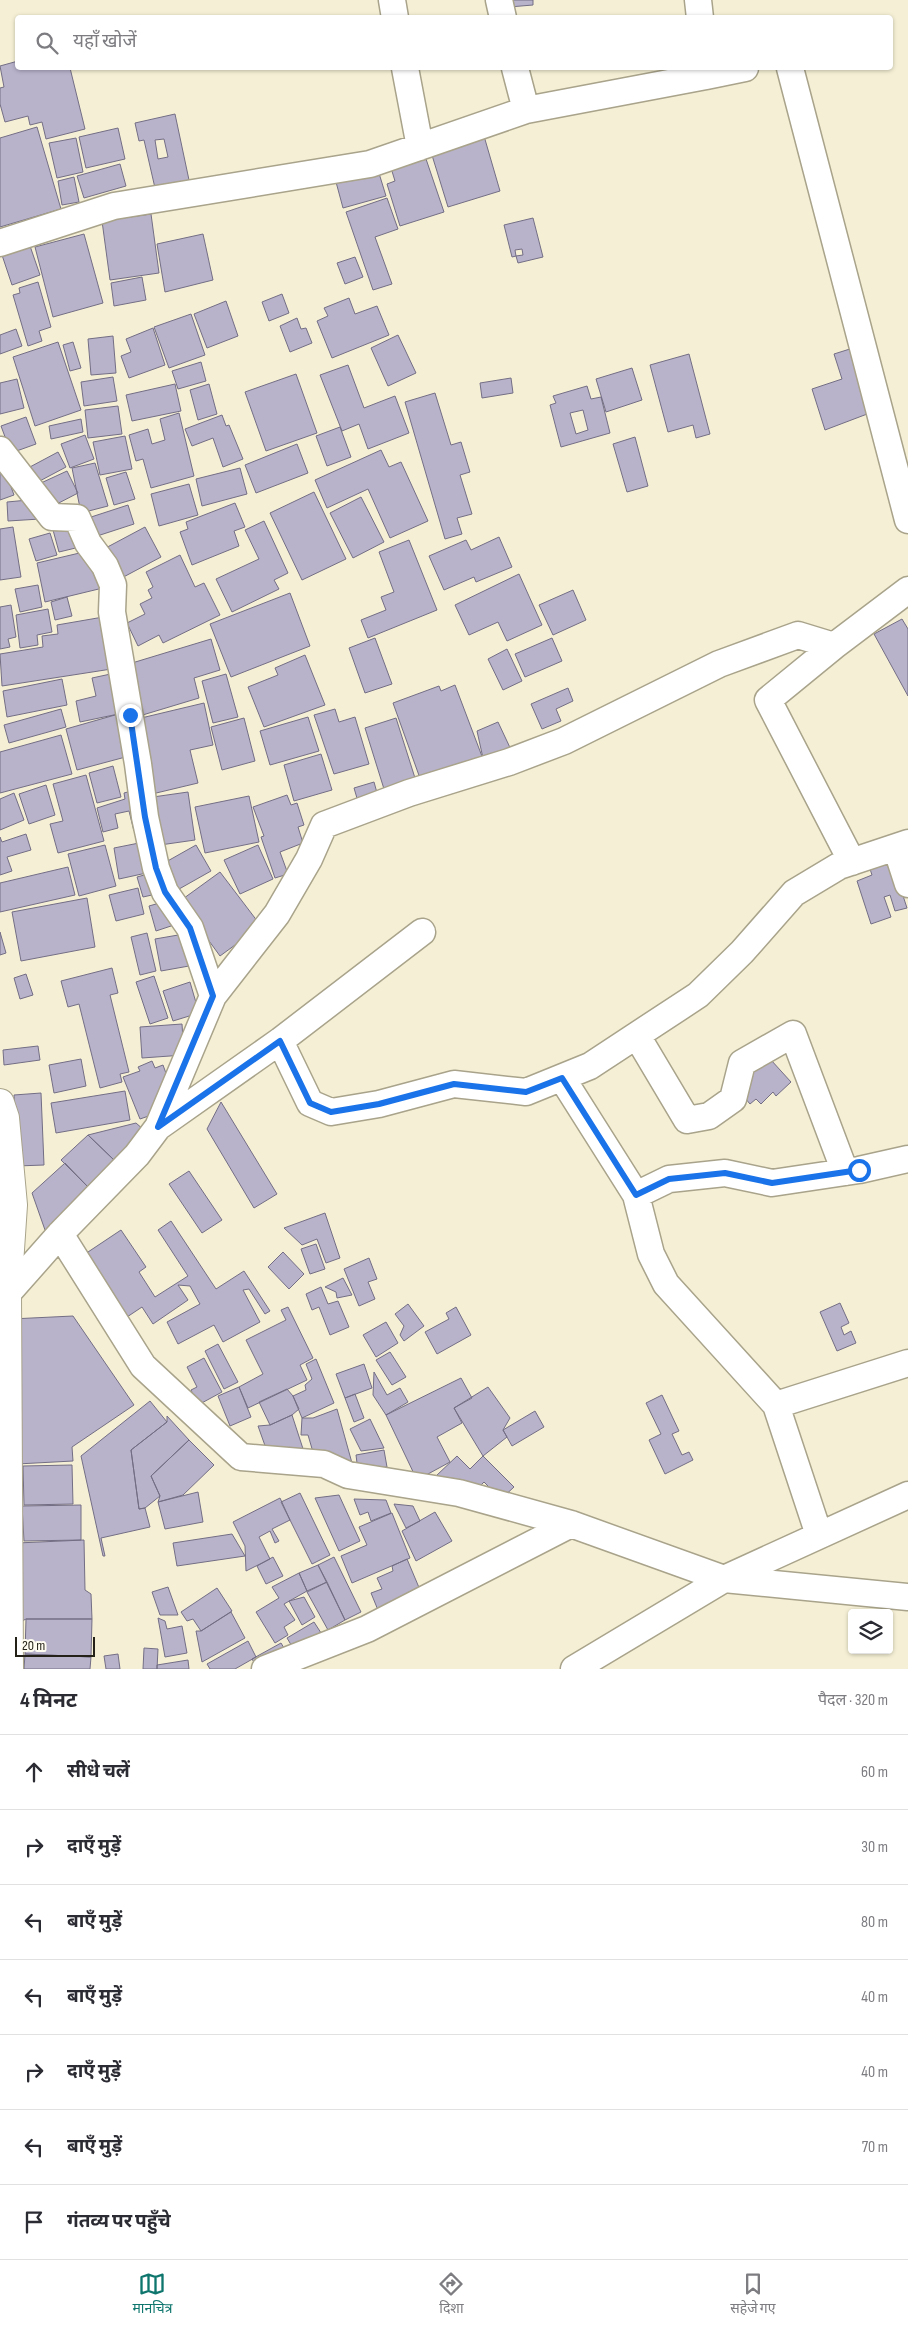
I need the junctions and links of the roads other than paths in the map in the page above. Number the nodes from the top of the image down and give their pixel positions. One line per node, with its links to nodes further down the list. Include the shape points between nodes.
1 (392, 0): 4 (street)
2 (499, 0): 5 (street)
3 (698, 0): 6 (street)
4 (394, 15)
5 (503, 15)
6 (700, 15)
7 (405, 70): 13 (street)
8 (516, 70): 12 (street)
9 (726, 70): 11 (street)
10 (791, 70): 16 (street)
11 (706, 72): 12 (street)
12 (526, 110): 13 (street)
13 (420, 147): 14 (street, via 370,164 114,206)
14 (0, 243)
15 (0, 450): 23 (street, via 52,517 78,518 88,543 105,566 113,585 112,612 156,868 165,892 190,928)
16 (908, 520)
17 (908, 590): 18 (street)
18 (834, 646): 20 (street, via 768,700); 23 (street, via 798,635 719,664 564,741 324,825 309,859 277,914)
19 (902, 845): 20 (street); 21 (street)
20 (852, 862): 24 (street, via 839,866 794,893 742,952 698,995)
21 (908, 884)
22 (422, 932): 25 (street)
23 (213, 996): 28 (street)
24 (637, 1036): 26 (street, via 590,1066); 30 (street, via 687,1120 709,1116 733,1099 742,1063 792,1034)
25 (280, 1041): 26 (street, via 310,1103 331,1112 379,1104 454,1084 526,1092); 28 (street)
26 (562, 1078): 31 (street)
27 (0, 1103): 33 (main road, via 5,1118 13,1205)
28 (158, 1127): 32 (street, via 138,1155)
29 (908, 1159): 30 (street)
30 (845, 1172): 31 (street, via 772,1183 725,1173 669,1179)
31 (636, 1195): 35 (street, via 652,1254 666,1284)
32 (60, 1234): 33 (street); 37 (street, via 143,1366 241,1457 324,1464 348,1475 459,1494)
33 (3, 1296): 41 (main road)
34 (908, 1364): 35 (street)
35 (776, 1406): 38 (street)
36 (906, 1499): 38 (street)
37 (571, 1524): 39 (street); 42 (street, via 367,1629)
38 (819, 1536): 39 (street)
39 (724, 1579): 40 (street); 43 (street)
40 (908, 1596)
41 (9, 1669)
42 (265, 1669)
43 (574, 1669)

